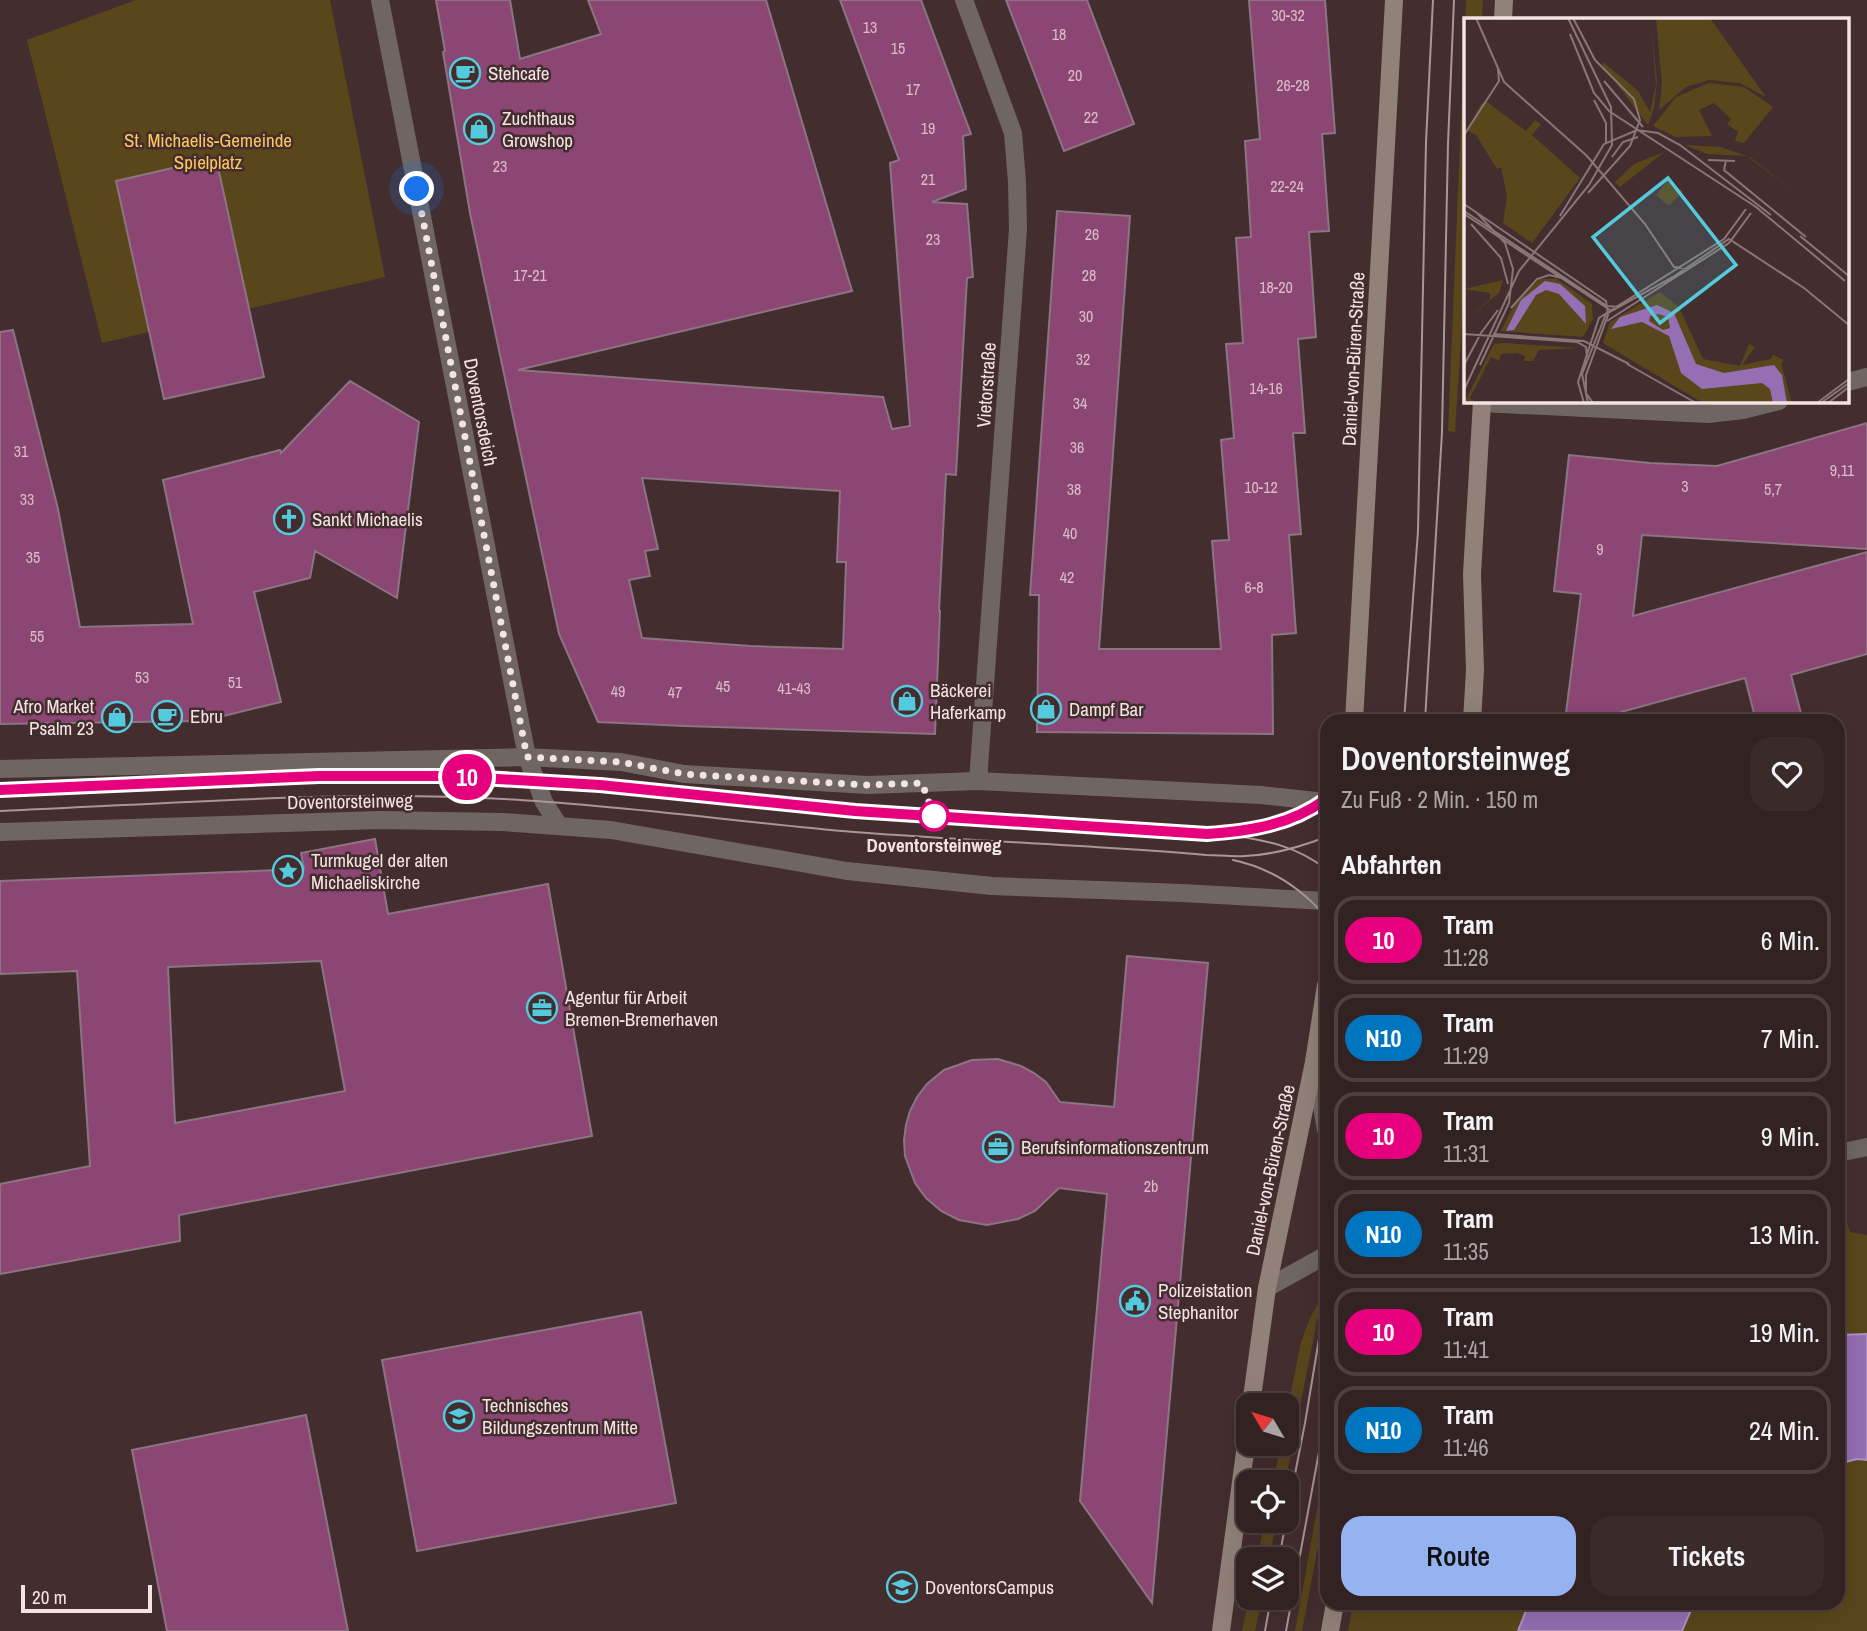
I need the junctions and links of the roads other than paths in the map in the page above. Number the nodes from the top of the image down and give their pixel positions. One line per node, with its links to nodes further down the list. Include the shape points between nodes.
1 (380, 0): 12 (street, Doventorsdeich)
2 (964, 0): 14 (street, Vietorstraße, via 1013,133 1018,217)
3 (1394, 0): 10 (main road, Daniel-von-Büren-Straße)
4 (1504, 0): 5 (main road)
5 (1503, 18)
6 (1867, 377): 7 (street)
7 (1850, 381)
8 (1482, 402): 9 (street, via 1708,414); 11 (main road, via 1472,574)
9 (1775, 402)
10 (1354, 714)
11 (1472, 714)
12 (527, 757): 13 (street, Doventorsteinweg); 14 (street, Doventorsteinweg, via 621,762 684,774 867,785); 16 (street, Doventorsdeich, via 544,802)
13 (0, 769)
14 (978, 781): 15 (street, Doventorsteinweg, via 1261,794)
15 (1320, 801)
16 (559, 826): 17 (street, Doventorsteinweg, via 379,820); 18 (street, Doventorsteinweg, via 847,871 992,886)
17 (0, 832)
18 (1320, 901)
19 (1320, 1024): 20 (main road, Daniel-von-Büren-Straße)
20 (1314, 1062): 21 (street); 25 (main road, Daniel-von-Büren-Straße)
21 (1320, 1096)
22 (1867, 1147): 23 (street)
23 (1845, 1152)
24 (1320, 1258): 25 (street)
25 (1267, 1288): 26 (main road, Daniel-von-Büren-Straße)
26 (1253, 1393)
27 (1245, 1456): 29 (main road)
28 (1334, 1610): 30 (main road)
29 (1221, 1631)
30 (1330, 1631)

